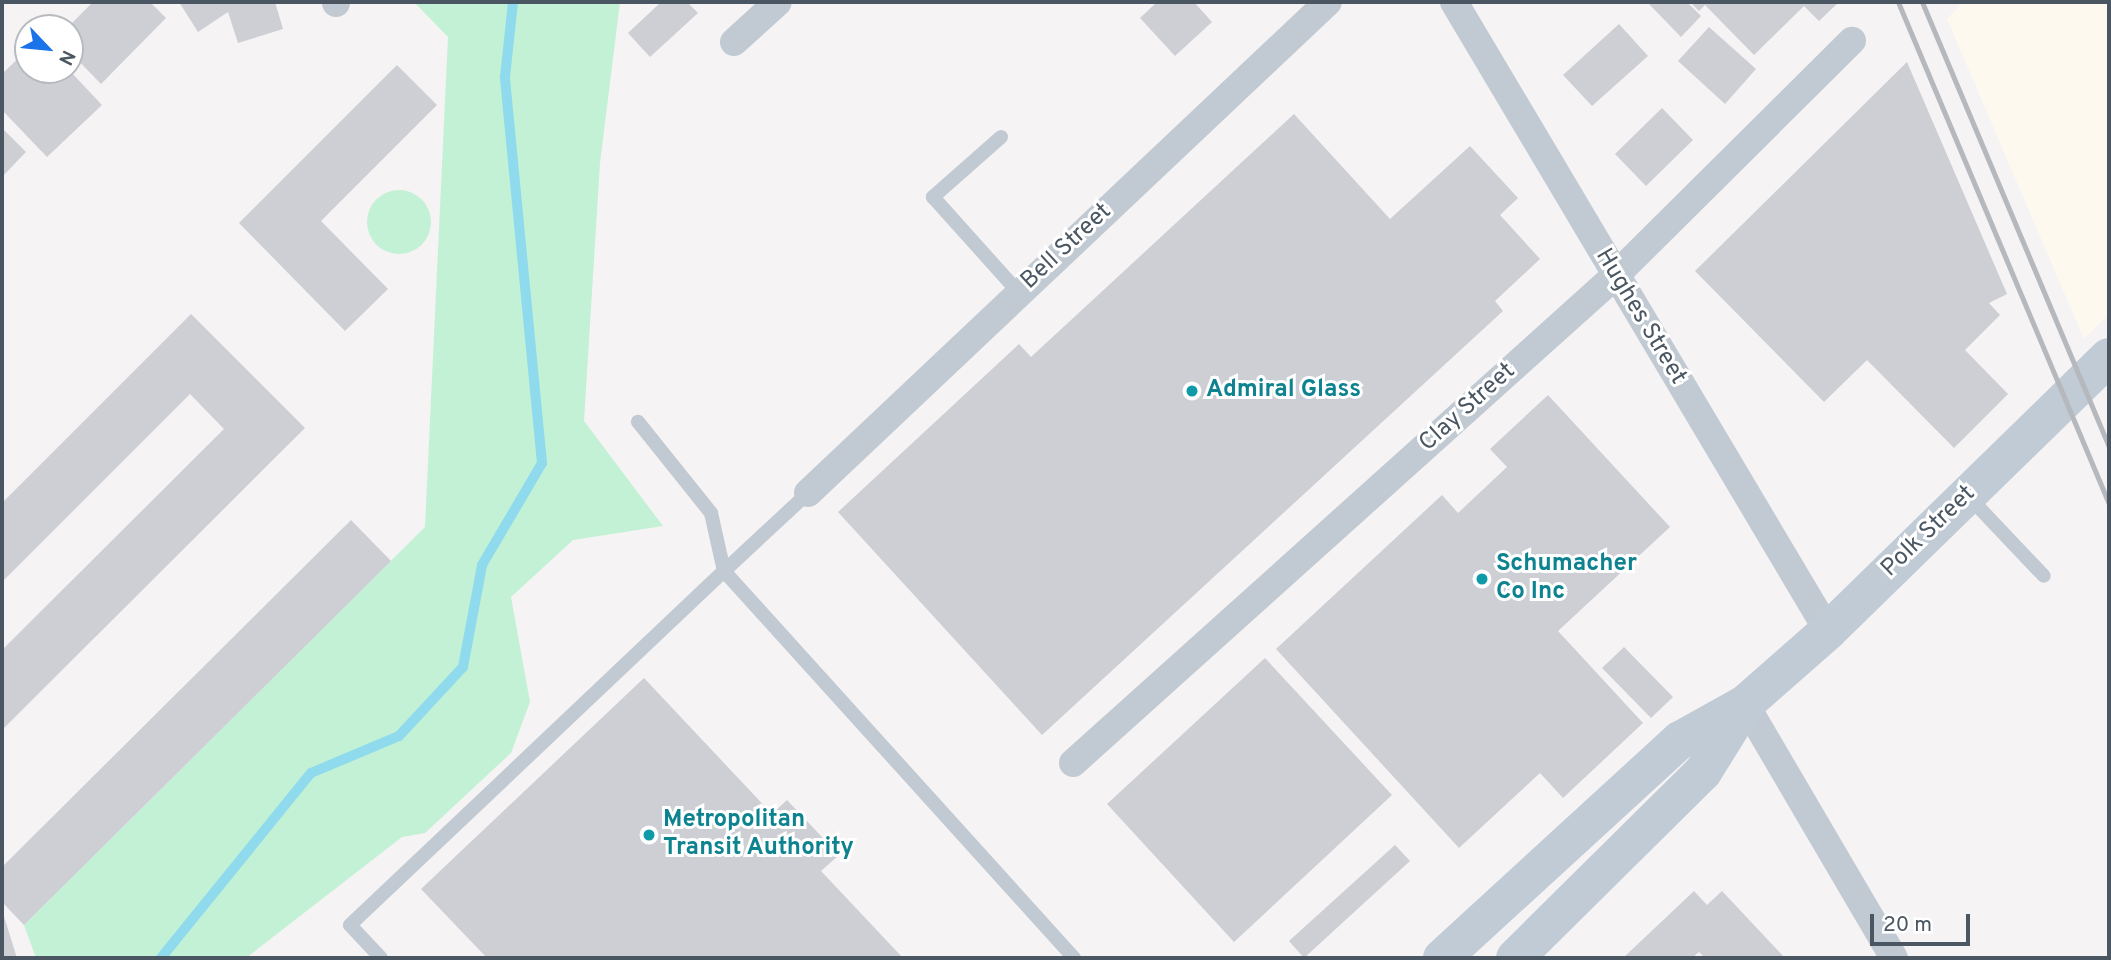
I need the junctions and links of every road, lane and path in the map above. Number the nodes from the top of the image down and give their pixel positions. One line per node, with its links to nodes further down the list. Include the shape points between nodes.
1 (778, 2): 5 (street)
2 (1328, 2): 8 (street, Bell Street)
3 (1454, 2): 7 (street, Hughes Street)
4 (1852, 41): 7 (street, Clay Street)
5 (734, 42)
6 (1001, 137): 8 (lane, via 933,197)
7 (1615, 276): 15 (street, Hughes Street); 17 (street, Clay Street)
8 (1019, 293): 11 (street, Bell Street)
9 (2109, 357): 12 (main road, Polk Street)
10 (638, 422): 13 (lane, via 711,513)
11 (808, 494): 13 (lane)
12 (1967, 495): 14 (lane); 15 (main road, Polk Street)
13 (724, 571): 18 (lane, via 350,925); 19 (lane)
14 (2044, 576)
15 (1828, 631): 16 (main road, Polk Street)
16 (1745, 704): 20 (main road, Polk Street, via 1680,740); 21 (main road, Polk Street, via 1703,772); 22 (street)
17 (1073, 763)
18 (381, 958)
19 (1074, 958)
20 (1441, 958)
21 (1515, 958)
22 (1894, 958)

